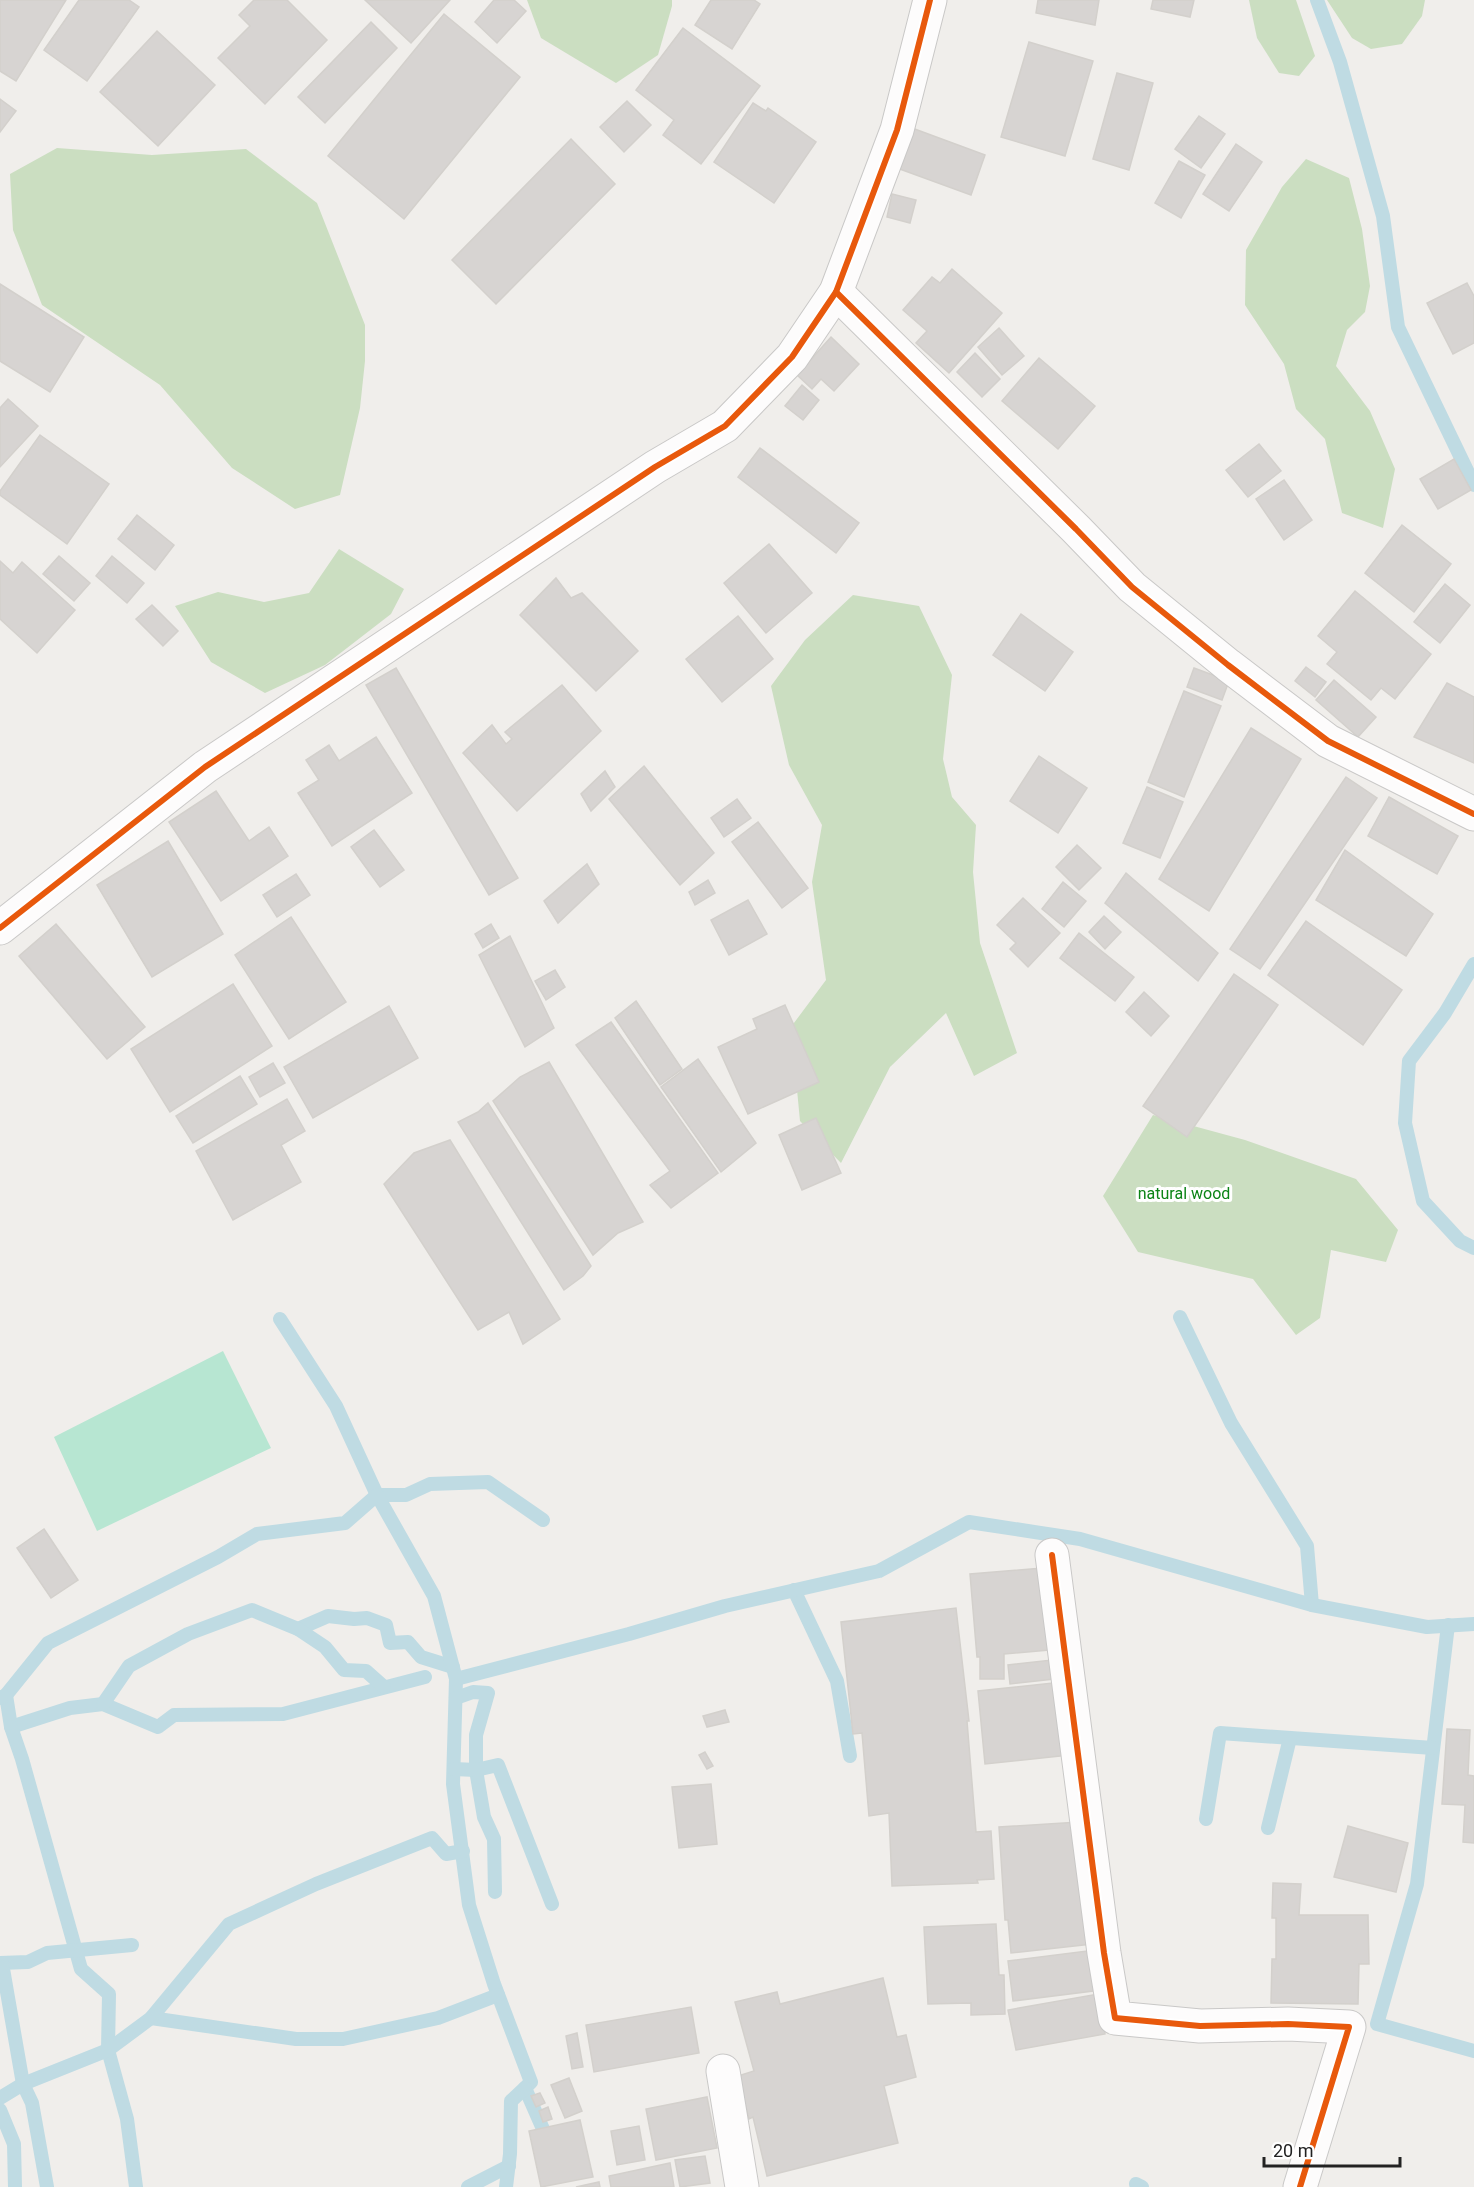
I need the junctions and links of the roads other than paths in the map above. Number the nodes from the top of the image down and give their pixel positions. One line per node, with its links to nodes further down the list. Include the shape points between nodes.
1 (930, 0): 2 (street, via 897,130)
2 (836, 292): 3 (street, via 1132,587 1328,741); 4 (street, via 792,357 725,426 655,467 206,767)
3 (1474, 814)
4 (0, 928)
5 (1052, 1555): 8 (street, via 1115,2018 1200,2026 1349,2027)
6 (723, 2071): 7 (street)
7 (742, 2187)
8 (1300, 2187)

